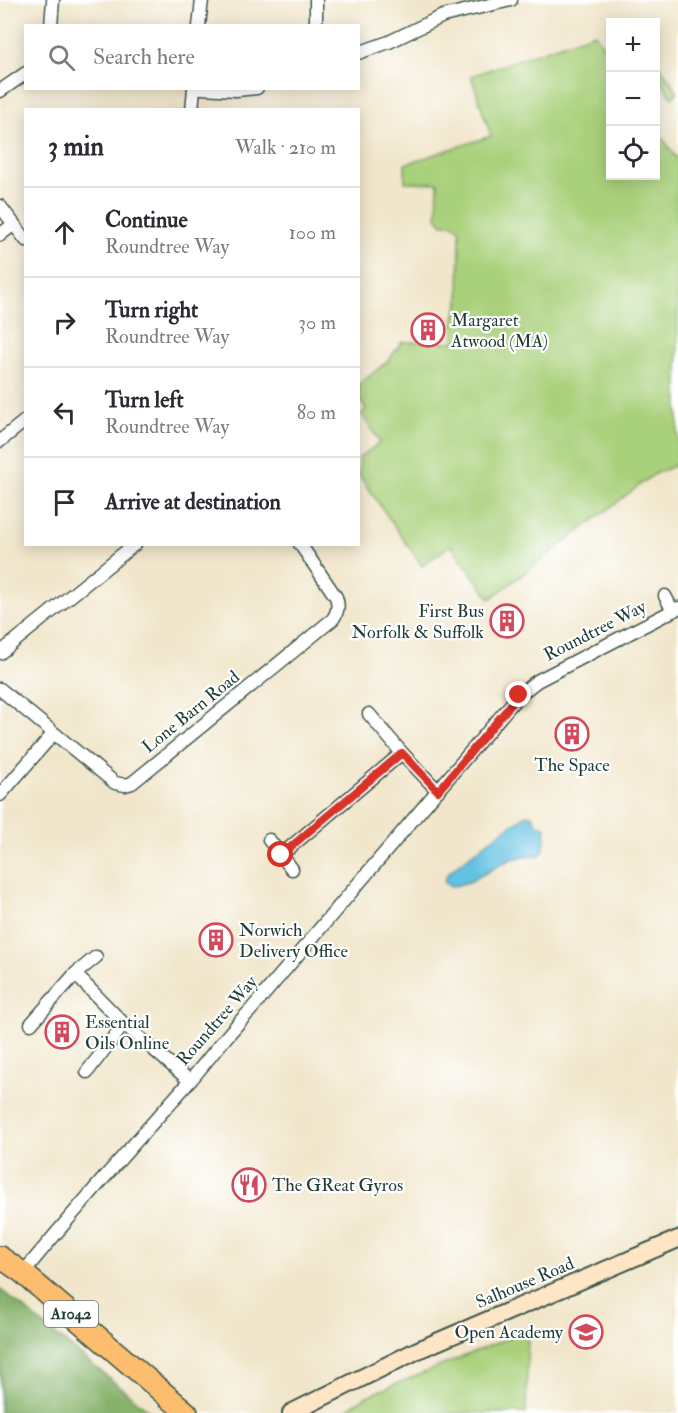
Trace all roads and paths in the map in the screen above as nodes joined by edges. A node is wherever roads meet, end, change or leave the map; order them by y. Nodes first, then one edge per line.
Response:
1 (53, 0) edge
2 (202, 0) edge
3 (316, 0) edge
4 (511, 0) edge
5 (51, 24) edge
6 (199, 24) edge
7 (316, 24) edge
8 (360, 52) edge
9 (24, 74) edge
10 (194, 90) edge
11 (0, 91) edge
12 (192, 108) edge
13 (0, 206) edge
14 (14, 224) junction
15 (0, 236) edge
16 (24, 237) edge
17 (24, 422) edge
18 (0, 441) edge
19 (133, 546) edge
20 (301, 546) edge
21 (665, 596) dead end
22 (676, 610) edge
23 (0, 653) edge
24 (0, 689) edge
25 (369, 714) dead end
26 (54, 733) junction
27 (402, 753) junction
28 (438, 791) junction
29 (0, 795) edge
30 (269, 840) dead end
31 (281, 855) junction
32 (292, 869) dead end
33 (96, 957) dead end
34 (75, 974) junction
35 (31, 1024) dead end
36 (124, 1024) junction
37 (87, 1072) dead end
38 (190, 1081) junction
39 (678, 1239) edge
40 (0, 1257) edge
41 (23, 1273) junction
42 (187, 1413) edge
43 (291, 1413) edge

1 - 5 street
2 - 6 street
3 - 7 street
4 - 8 street
9 - 11 street
10 - 12 street
13 - 14 street
14 - 15 street
14 - 16 street
17 - 18 street
19 - 23 street
20 - 26 street, Lone Barn Road
21 - 22 street, Roundtree Way
22 - 28 street, Roundtree Way
24 - 26 street, Lone Barn Road
25 - 27 street
26 - 29 street
27 - 28 street
27 - 31 street
28 - 38 street, Roundtree Way
30 - 31 street
31 - 32 street
33 - 34 street
34 - 35 street
34 - 36 street
36 - 37 street
36 - 38 street
38 - 41 street, Roundtree Way
39 - 43 street, Salhouse Road
40 - 41 highway, A1042
41 - 42 highway, A1042

